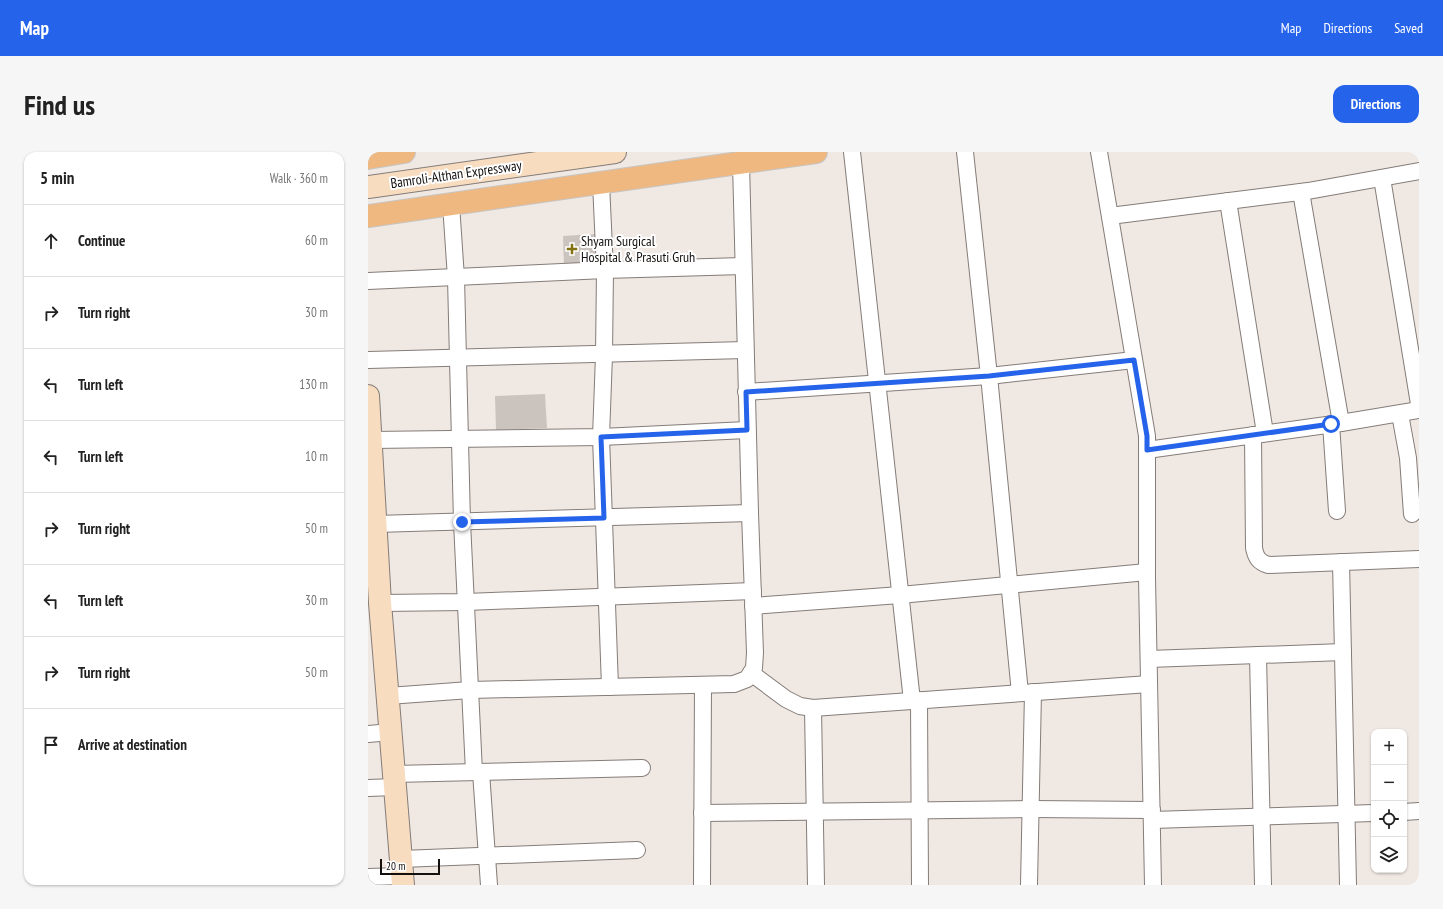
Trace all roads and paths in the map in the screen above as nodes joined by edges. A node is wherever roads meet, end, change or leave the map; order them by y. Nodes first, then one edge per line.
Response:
1 (404, 152) edge
2 (615, 152) edge
3 (816, 152) edge
4 (852, 152) edge
5 (965, 152) edge
6 (1099, 152) edge
7 (368, 158) edge
8 (741, 163) junction
9 (1419, 171) edge
10 (1382, 178) junction
11 (601, 182) junction
12 (368, 187) edge
13 (1301, 192) junction
14 (1228, 201) junction
15 (451, 204) junction
16 (368, 216) edge
17 (1110, 216) junction
18 (743, 266) junction
19 (605, 270) junction
20 (456, 278) junction
21 (368, 281) edge
22 (746, 350) junction
23 (604, 355) junction
24 (458, 358) junction
25 (368, 360) edge
26 (1134, 360) junction
27 (989, 376) junction
28 (877, 383) junction
29 (746, 392) junction
30 (368, 396) edge
31 (1419, 404) edge
32 (1419, 410) edge
33 (1400, 414) junction
34 (1336, 424) junction
35 (369, 428) edge
36 (747, 430) junction
37 (1259, 434) junction
38 (601, 437) junction
39 (460, 439) junction
40 (1147, 450) junction
41 (371, 493) edge
42 (1337, 511) dead end
43 (750, 513) junction
44 (1412, 514) dead end
45 (604, 518) junction
46 (462, 522) junction
47 (376, 524) junction
48 (1419, 559) edge
49 (1341, 562) junction
50 (1147, 572) junction
51 (1010, 585) junction
52 (900, 595) junction
53 (608, 596) junction
54 (753, 599) junction
55 (466, 602) junction
56 (377, 613) edge
57 (1344, 652) junction
58 (1258, 655) junction
59 (1149, 659) junction
60 (751, 673) junction
61 (1149, 684) junction
62 (703, 685) junction
63 (610, 687) junction
64 (470, 690) junction
65 (1027, 692) junction
66 (388, 696) junction
67 (916, 700) junction
68 (813, 708) junction
69 (390, 732) junction
70 (368, 734) edge
71 (642, 768) dead end
72 (477, 772) junction
73 (394, 780) junction
74 (368, 788) edge
75 (920, 809) junction
76 (1031, 809) junction
77 (815, 810) junction
78 (1407, 812) edge
79 (1419, 812) edge
80 (702, 813) junction
81 (1371, 813) edge
82 (1347, 814) junction
83 (1152, 815) junction
84 (1262, 817) junction
85 (637, 850) dead end
86 (487, 856) junction
87 (402, 873) edge
88 (368, 877) edge
89 (489, 885) edge
90 (702, 885) edge
91 (816, 885) edge
92 (920, 885) edge
93 (1029, 885) edge
94 (1153, 885) edge
95 (1263, 885) edge
96 (1348, 885) edge

1 - 7 main road
2 - 12 main road, Bamroli-Althan Expressway
3 - 8 main road
4 - 28 street
5 - 27 street
6 - 17 street
8 - 11 main road
8 - 18 street
9 - 10 street
10 - 13 street
10 - 31 street
11 - 15 main road
11 - 19 street
13 - 14 street
13 - 34 street
14 - 17 street
14 - 37 street
15 - 16 main road
15 - 20 street
17 - 26 street
18 - 19 street
18 - 22 street
19 - 20 street
19 - 23 street
20 - 21 street
20 - 24 street
22 - 23 street
22 - 29 street
23 - 24 street
23 - 38 street
24 - 25 street
24 - 39 street
26 - 27 street
26 - 40 street
27 - 28 street
27 - 51 street
28 - 29 street
28 - 52 street
29 - 36 street
30 - 35 main road
32 - 33 street
33 - 34 street
33 - 44 street
34 - 37 street
34 - 42 street
35 - 39 street
35 - 41 main road
36 - 38 street
36 - 43 street
37 - 40 street
37 - 49 street
38 - 39 street
38 - 45 street
39 - 46 street
40 - 50 street
41 - 47 main road
43 - 45 street
43 - 54 street
45 - 46 street
45 - 53 street
46 - 47 street
46 - 55 street
47 - 56 main road
48 - 49 street
49 - 57 street
50 - 51 street
50 - 59 street
51 - 52 street
51 - 65 street
52 - 54 street
52 - 67 street
53 - 54 street
53 - 55 street
53 - 63 street
54 - 60 street
55 - 56 street
55 - 64 street
56 - 66 main road
57 - 58 street
57 - 82 street
58 - 59 street
58 - 84 street
59 - 61 street
60 - 62 street
60 - 68 street
61 - 65 street
61 - 83 street
62 - 63 street
62 - 80 street
63 - 64 street
64 - 66 street
64 - 72 street
65 - 67 street
65 - 76 street
66 - 69 main road
67 - 68 street
67 - 75 street
68 - 77 street
69 - 70 street
69 - 73 main road
71 - 72 street
72 - 73 street
72 - 86 street
73 - 74 street
73 - 87 main road
75 - 76 street
75 - 77 street
75 - 92 street
76 - 83 street
76 - 93 street
77 - 80 street
77 - 91 street
78 - 79 street
80 - 90 street
81 - 82 street
82 - 84 street
82 - 96 street
83 - 84 street
83 - 94 street
84 - 95 street
85 - 86 street
86 - 87 street
86 - 89 street
87 - 88 street

